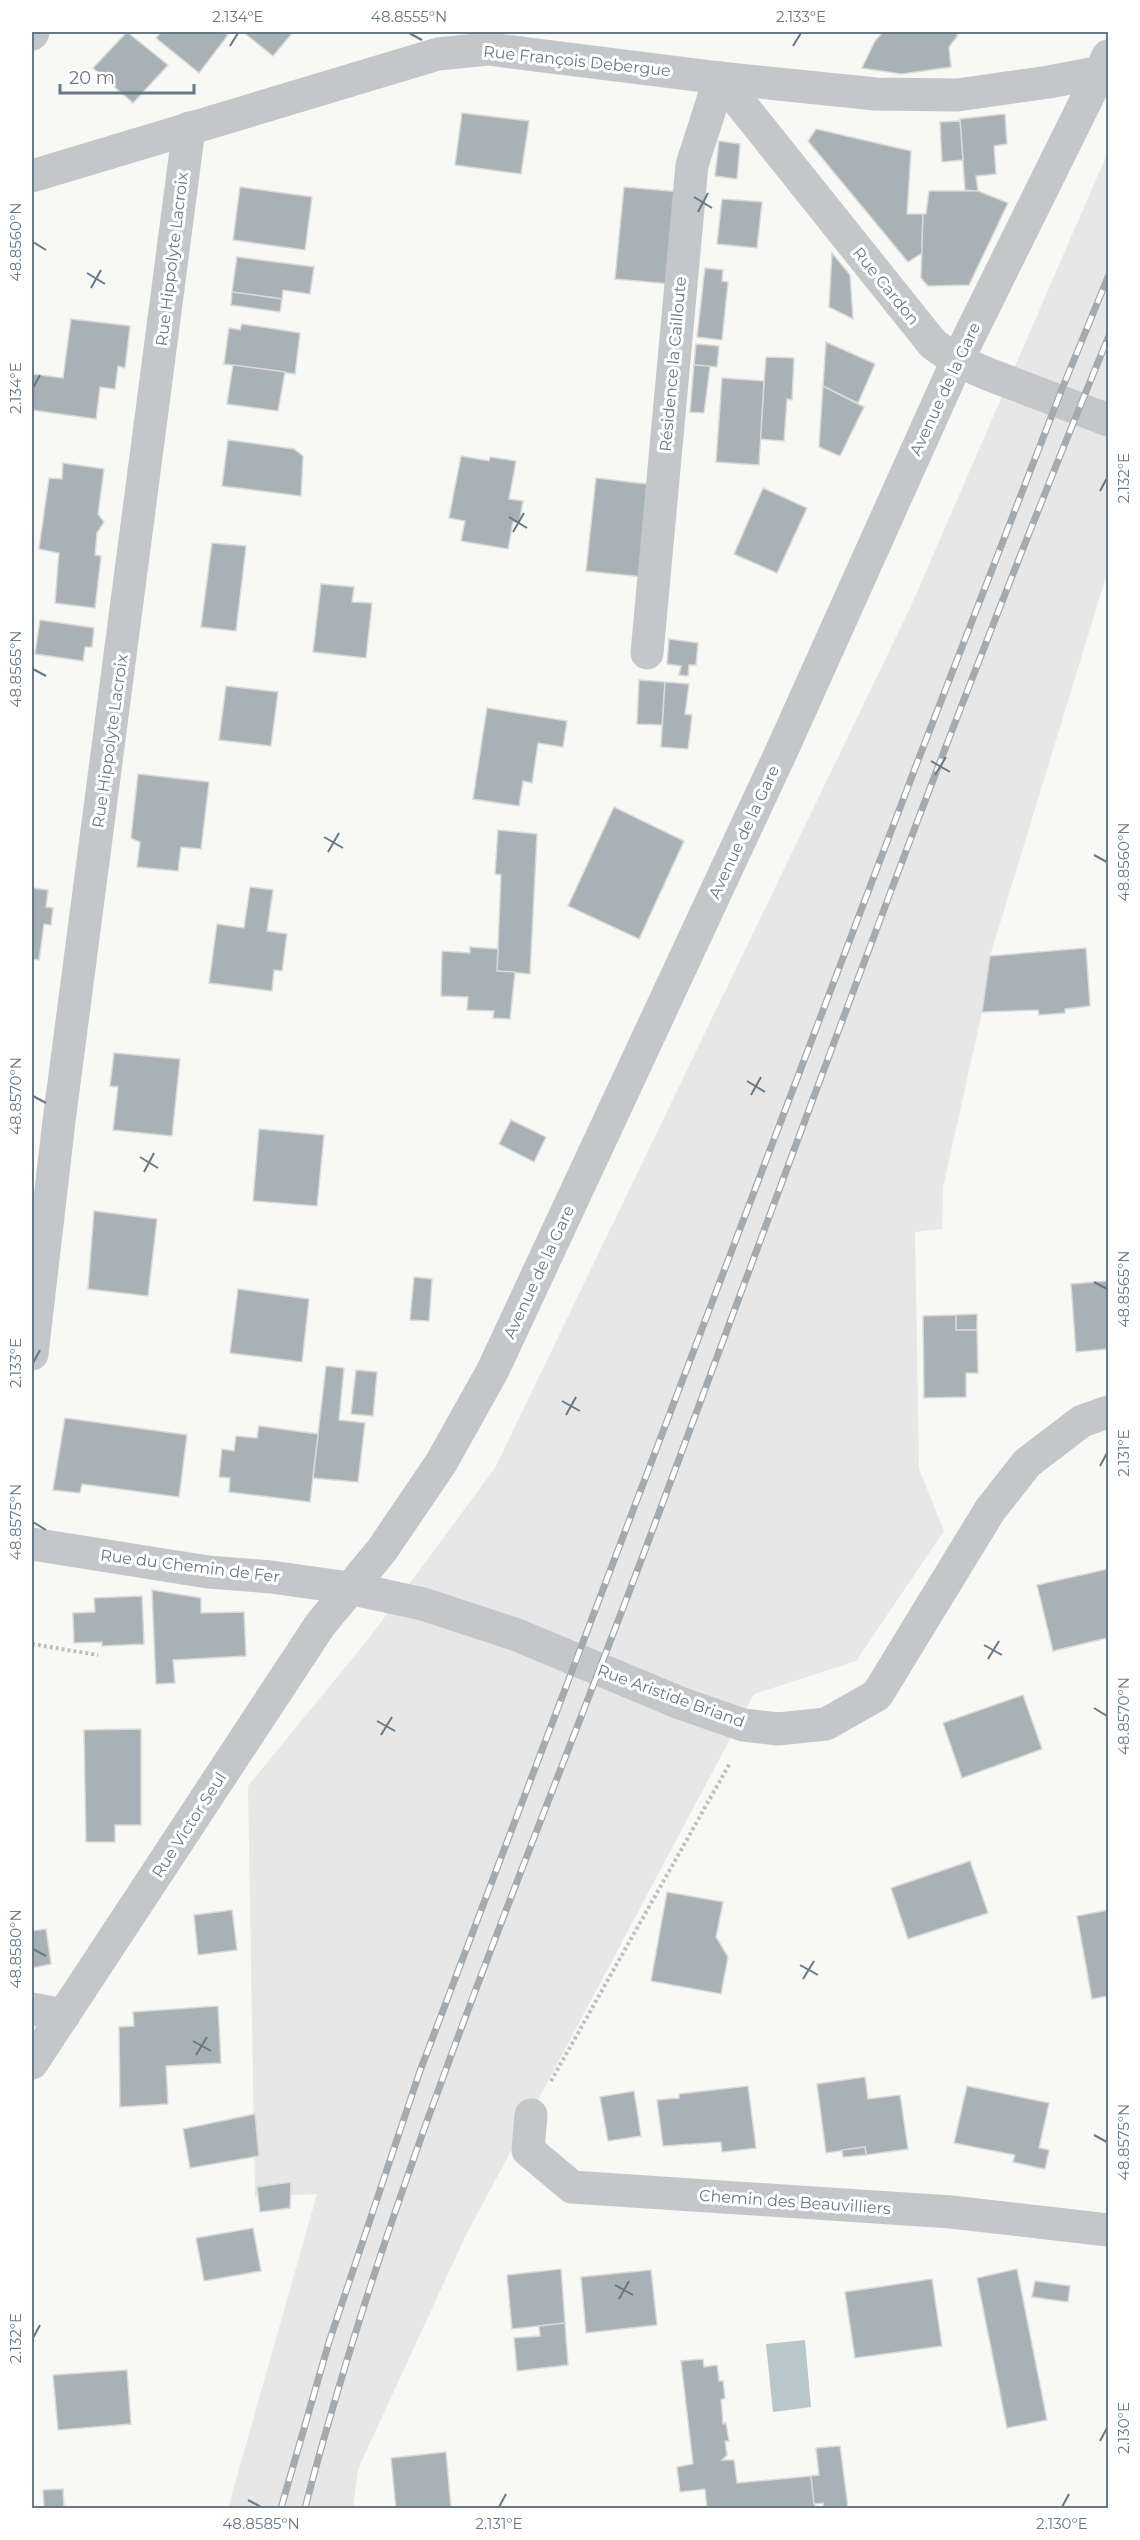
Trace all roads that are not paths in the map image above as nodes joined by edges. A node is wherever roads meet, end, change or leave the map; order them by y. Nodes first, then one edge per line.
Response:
1 (493, 40) edge
2 (1105, 64) edge
3 (720, 78) junction
4 (189, 128) junction
5 (32, 176) edge
6 (957, 361) junction
7 (1108, 420) edge
8 (647, 653) dead end
9 (32, 1354) edge
10 (1108, 1412) edge
11 (32, 1544) edge
12 (349, 1588) junction
13 (32, 2009) edge
14 (64, 2015) junction
15 (32, 2063) edge
16 (531, 2115) road end
17 (1108, 2230) edge

1 - 3 street, Rue François Debergue
1 - 4 street, Rue François Debergue
2 - 3 street, Rue François Debergue
2 - 6 street, Avenue de la Gare
3 - 6 street, Rue Cardon
3 - 8 street, Résidence la Cailloute
4 - 5 street, Rue François Debergue
4 - 9 street, Rue Hippolyte Lacroix
6 - 7 street, Rue Cardon
6 - 12 street, Avenue de la Gare
10 - 12 street, Rue Aristide Briand
11 - 12 street, Rue du Chemin de Fer
12 - 14 street, Rue Victor Seul
13 - 14 street
14 - 15 street, Rue Victor Seul
16 - 17 street, Chemin des Beauvilliers

